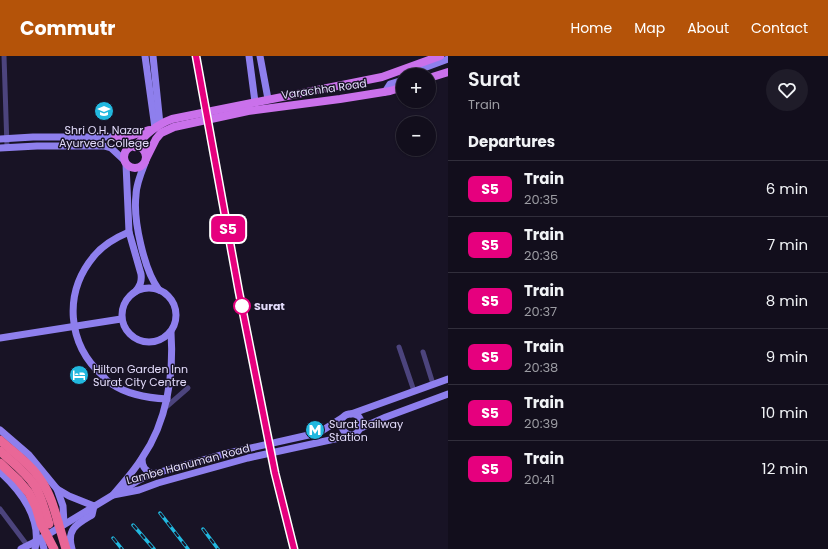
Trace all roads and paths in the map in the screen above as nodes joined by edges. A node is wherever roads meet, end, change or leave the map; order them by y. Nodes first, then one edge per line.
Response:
1 (4, 56) edge
2 (145, 56) edge
3 (153, 56) edge
4 (249, 56) edge
5 (260, 56) edge
6 (440, 56) edge
7 (448, 59) edge
8 (448, 65) edge
9 (423, 68) edge
10 (436, 69) edge
11 (448, 72) edge
12 (436, 76) edge
13 (382, 77) junction
14 (396, 78) edge
15 (396, 82) edge
16 (396, 88) edge
17 (385, 92) junction
18 (268, 99) junction
19 (255, 102) junction
20 (158, 126) junction
21 (115, 137) junction
22 (4, 139) edge
23 (4, 147) edge
24 (135, 147) junction
25 (145, 161) junction
26 (126, 162) junction
27 (129, 232) junction
28 (159, 290) junction
29 (135, 292) junction
30 (121, 319) junction
31 (74, 326) junction
32 (171, 332) junction
33 (0, 338) edge
34 (399, 347) dead end
35 (423, 352) dead end
36 (448, 379) edge
37 (433, 384) junction
38 (188, 388) dead end
39 (414, 391) junction
40 (448, 394) edge
41 (167, 399) junction
42 (165, 408) junction
43 (351, 414) junction
44 (342, 418) junction
45 (361, 428) junction
46 (0, 430) edge
47 (350, 435) junction
48 (0, 440) edge
49 (0, 451) edge
50 (142, 459) junction
51 (0, 463) edge
52 (0, 472) edge
53 (153, 474) junction
54 (57, 488) junction
55 (121, 493) junction
56 (113, 494) junction
57 (94, 506) junction
58 (0, 509) edge
59 (64, 524) junction
60 (39, 540) junction
61 (24, 547) edge
62 (35, 549) edge
63 (44, 549) edge
64 (54, 549) edge
65 (66, 549) edge
66 (72, 549) edge

1 - 22 street
2 - 20 street
3 - 20 street
4 - 19 street
5 - 18 street
6 - 13 main road
7 - 9 street
8 - 10 street
11 - 12 main road
13 - 14 street
13 - 18 main road
15 - 17 street
16 - 17 main road, Varachha Road
17 - 25 main road, Varachha Road
18 - 19 main road
19 - 20 main road
20 - 21 main road
20 - 24 main road
21 - 22 street
21 - 24 street
22 - 23 street
23 - 26 street
24 - 25 main road
24 - 26 main road
25 - 26 main road
25 - 28 street
26 - 27 street
27 - 29 street
27 - 31 street
28 - 29 street
28 - 32 street
29 - 30 street
30 - 31 street
30 - 32 street
31 - 33 street
31 - 41 street
32 - 41 street
34 - 39 street
35 - 37 street
36 - 37 street
37 - 39 street
38 - 42 street
39 - 43 street
40 - 45 street
41 - 42 street
42 - 50 street
43 - 44 street
43 - 45 street
44 - 47 street
44 - 53 street, Lambe Hanuman Road
45 - 47 street
46 - 54 street
47 - 55 street, Lambe Hanuman Road
48 - 65 highway, bridge
49 - 64 highway
50 - 53 street
50 - 56 street
51 - 64 highway, bridge
52 - 60 street
53 - 55 street, Lambe Hanuman Road
54 - 57 street
54 - 59 street
55 - 56 street
56 - 57 street
57 - 59 street
57 - 66 street
58 - 61 street
59 - 60 street
60 - 61 street
60 - 62 street
60 - 63 street

